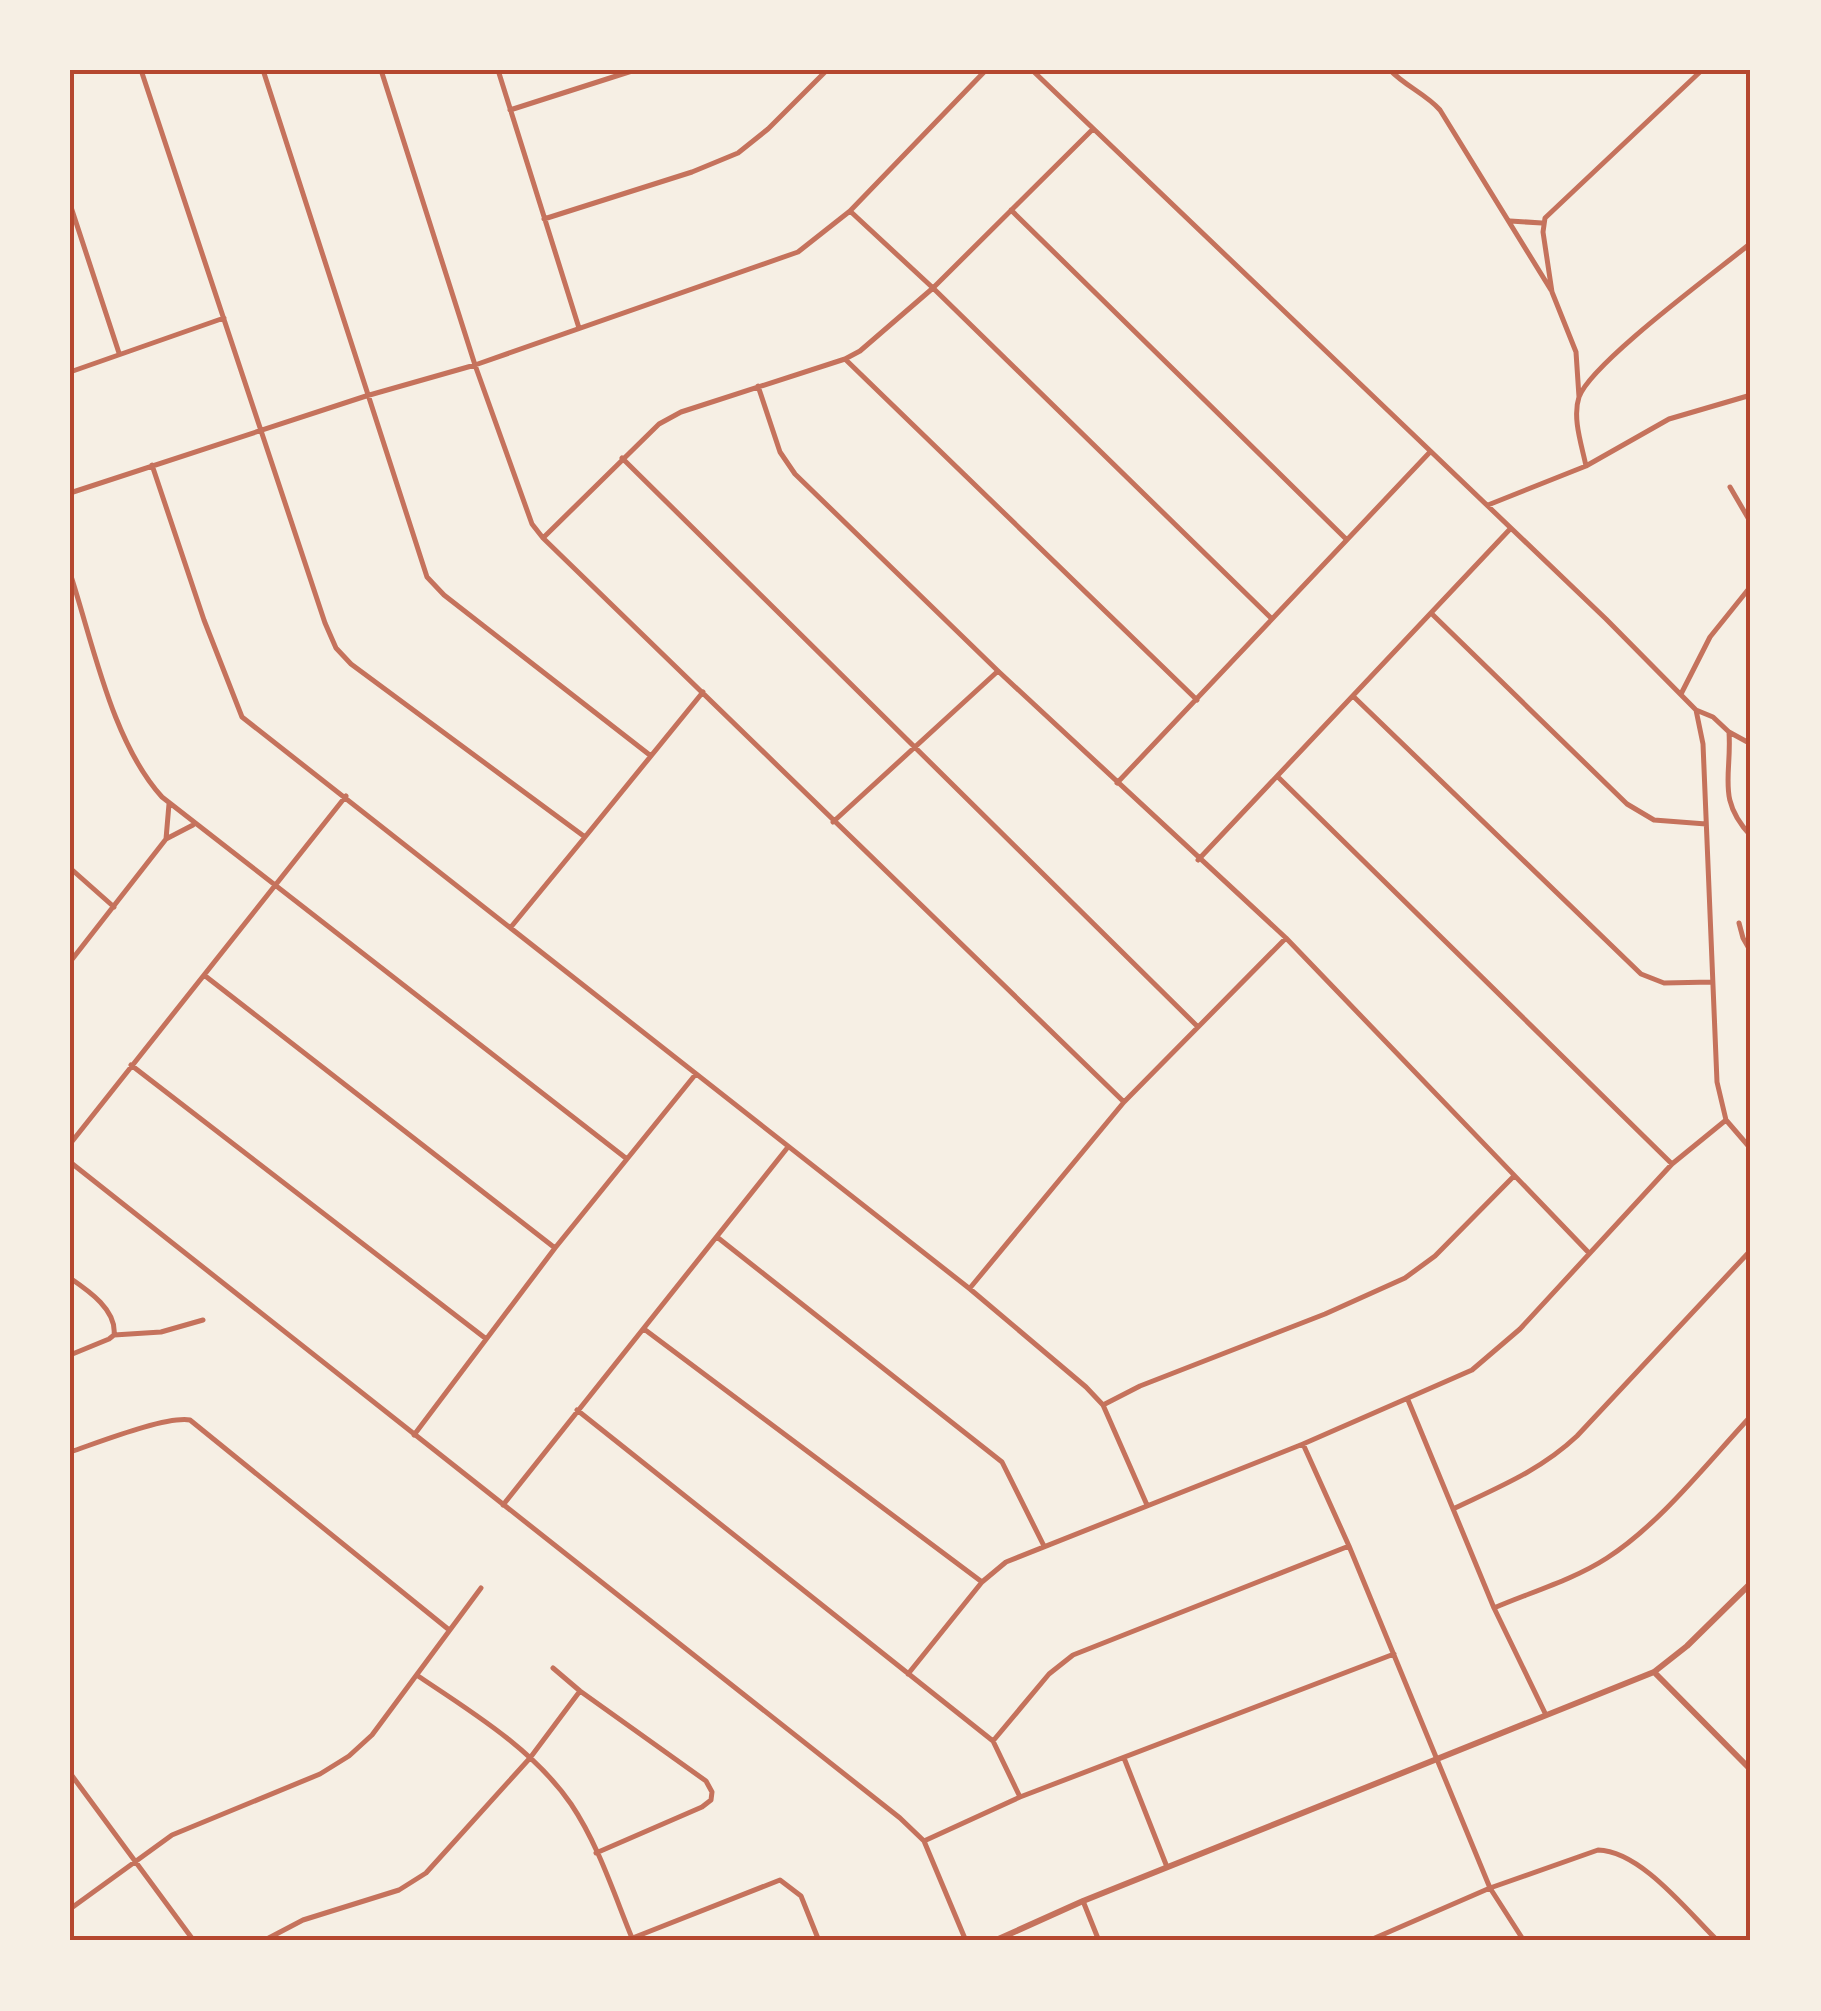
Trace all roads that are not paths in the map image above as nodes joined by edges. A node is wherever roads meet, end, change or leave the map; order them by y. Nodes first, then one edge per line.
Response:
1 (141, 70) edge
2 (263, 70) edge
3 (381, 70) edge
4 (498, 70) edge
5 (635, 70) edge
6 (826, 70) edge
7 (986, 70) edge
8 (1032, 70) edge
9 (1390, 70) edge
10 (1702, 70) edge
11 (510, 110) junction
12 (1092, 130) junction
13 (70, 204) edge
14 (1011, 210) junction
15 (850, 211) junction
16 (544, 219) junction
17 (1510, 221) junction
18 (1544, 223) junction
19 (1751, 243) edge
20 (934, 288) junction
21 (1552, 292) junction
22 (224, 318) junction
23 (579, 328) junction
24 (120, 352) junction
25 (845, 358) junction
26 (474, 365) junction
27 (70, 372) edge
28 (758, 386) junction
29 (1751, 395) edge
30 (366, 396) junction
31 (1579, 397) junction
32 (262, 430) junction
33 (1430, 452) junction
34 (622, 458) junction
35 (152, 465) junction
36 (1586, 466) junction
37 (1730, 487) dead end
38 (70, 493) edge
39 (1488, 505) junction
40 (1751, 524) edge
41 (1511, 528) junction
42 (543, 538) junction
43 (1346, 540) junction
44 (70, 572) edge
45 (1751, 586) edge
46 (1432, 614) junction
47 (1270, 618) junction
48 (998, 670) junction
49 (704, 692) junction
50 (1681, 694) junction
51 (1354, 697) junction
52 (1197, 700) junction
53 (1696, 710) junction
54 (1730, 732) junction
55 (1751, 744) edge
56 (913, 746) junction
57 (651, 756) junction
58 (1278, 777) junction
59 (1117, 783) junction
60 (346, 796) junction
61 (169, 804) junction
62 (833, 822) junction
63 (193, 824) junction
64 (1706, 824) junction
65 (1751, 836) edge
66 (585, 837) junction
67 (166, 839) junction
68 (1198, 860) junction
69 (70, 868) edge
70 (274, 886) junction
71 (114, 907) junction
72 (1739, 922) dead end
73 (510, 928) junction
74 (1286, 938) junction
75 (1751, 952) edge
76 (70, 962) edge
77 (204, 975) junction
78 (1712, 982) junction
79 (1196, 1025) junction
80 (131, 1065) junction
81 (696, 1075) junction
82 (1124, 1102) junction
83 (1726, 1120) junction
84 (70, 1144) edge
85 (788, 1147) junction
86 (1751, 1149) edge
87 (627, 1159) junction
88 (70, 1162) edge
89 (1672, 1164) junction
90 (1514, 1176) junction
91 (716, 1237) junction
92 (555, 1248) junction
93 (1751, 1250) edge
94 (1589, 1253) junction
95 (70, 1278) edge
96 (970, 1289) junction
97 (203, 1320) dead end
98 (644, 1328) junction
99 (114, 1335) junction
100 (486, 1339) junction
101 (70, 1355) edge
102 (1408, 1400) junction
103 (1102, 1405) junction
104 (578, 1410) junction
105 (1751, 1416) edge
106 (414, 1435) junction
107 (1304, 1444) junction
108 (70, 1452) edge
109 (503, 1505) junction
110 (1147, 1505) junction
111 (1455, 1508) junction
112 (1044, 1546) junction
113 (1350, 1546) junction
114 (982, 1582) junction
115 (1751, 1583) edge
116 (481, 1588) dead end
117 (1494, 1608) junction
118 (448, 1630) junction
119 (1394, 1654) junction
120 (553, 1668) dead end
121 (1654, 1672) junction
122 (908, 1674) junction
123 (418, 1676) junction
124 (580, 1691) junction
125 (1546, 1713) junction
126 (993, 1741) junction
127 (1437, 1757) junction
128 (530, 1758) junction
129 (1124, 1758) junction
130 (1751, 1770) edge
131 (70, 1773) edge
132 (1020, 1798) junction
133 (924, 1841) junction
134 (596, 1853) junction
135 (135, 1863) junction
136 (1167, 1867) junction
137 (1490, 1888) junction
138 (1082, 1901) junction
139 (70, 1909) edge
140 (628, 1939) edge
141 (194, 1941) edge
142 (263, 1941) edge
143 (819, 1941) edge
144 (966, 1941) edge
145 (994, 1941) edge
146 (1098, 1941) edge
147 (1368, 1941) edge
148 (1524, 1941) edge
149 (1718, 1941) edge

1 - 22 street
2 - 30 street
3 - 26 street
4 - 11 street
5 - 11 street
6 - 16 street
7 - 15 street
8 - 12 street
9 - 17 street
10 - 18 street
11 - 16 street
12 - 14 street
12 - 33 street
13 - 24 street
14 - 20 street
14 - 43 street
15 - 20 street
15 - 23 street
16 - 23 street
17 - 18 street
17 - 21 street
18 - 21 street
19 - 31 street
20 - 25 street
20 - 47 street
21 - 31 street
22 - 24 street
22 - 32 street
23 - 26 street
24 - 27 street
25 - 28 street
25 - 52 street
26 - 30 street
26 - 42 street
28 - 34 street
28 - 48 street
29 - 36 street
30 - 32 street
30 - 57 street
31 - 36 street
32 - 35 street
32 - 66 street
33 - 39 street
33 - 43 street
34 - 42 street
34 - 56 street
35 - 38 street
35 - 60 street
36 - 39 street
37 - 40 street
39 - 41 street
41 - 46 street
41 - 50 street
42 - 49 street
43 - 47 street
44 - 61 street
45 - 50 street
46 - 51 street
46 - 64 street
47 - 52 street
48 - 56 street
48 - 59 street
49 - 57 street
49 - 62 street
50 - 53 street
51 - 58 street
51 - 78 street
52 - 59 street
53 - 54 street
53 - 64 street
54 - 55 street
54 - 65 street
56 - 62 street
56 - 79 street
57 - 66 street
58 - 68 street
58 - 89 street
59 - 68 street
60 - 70 street
60 - 73 street
61 - 63 street
61 - 67 street
62 - 82 street
63 - 67 street
63 - 70 street
64 - 78 street
66 - 73 street
67 - 71 street
68 - 74 street
69 - 71 street
70 - 77 street
70 - 87 street
71 - 76 street
72 - 75 street
73 - 81 street
74 - 79 street
74 - 90 street
77 - 80 street
77 - 92 street
78 - 83 street
79 - 82 street
80 - 84 street
80 - 100 street
81 - 85 street
81 - 87 street
82 - 96 street
83 - 86 street
83 - 89 street
85 - 91 street
85 - 96 street
87 - 92 street
88 - 106 street
89 - 94 street
90 - 94 street
90 - 103 street
91 - 98 street
91 - 112 street
92 - 100 street
93 - 111 street
94 - 102 street
95 - 99 street
96 - 103 street
97 - 99 street
98 - 104 street
98 - 114 street
99 - 101 street
100 - 106 street
102 - 107 street
102 - 111 street
103 - 110 street
104 - 109 street
104 - 122 street
105 - 117 street
106 - 109 street
107 - 110 street
107 - 113 street
108 - 118 street
109 - 133 street
110 - 112 street
111 - 117 street
112 - 114 street
113 - 119 street
113 - 126 street
114 - 122 street
115 - 121 street
116 - 118 street
117 - 125 street
118 - 123 street
119 - 127 street
119 - 129 street
120 - 124 street
121 - 125 street
121 - 130 street
122 - 126 street
123 - 128 street
123 - 135 street
124 - 128 street
124 - 134 street
125 - 127 street
126 - 132 street
127 - 136 street
127 - 137 street
128 - 134 street
128 - 142 street
129 - 132 street
129 - 136 street
131 - 135 street
132 - 133 street
133 - 144 street
134 - 140 street
135 - 139 street
135 - 141 street
136 - 138 street
137 - 147 street
137 - 148 street
137 - 149 street
138 - 145 street
138 - 146 street
140 - 143 street

